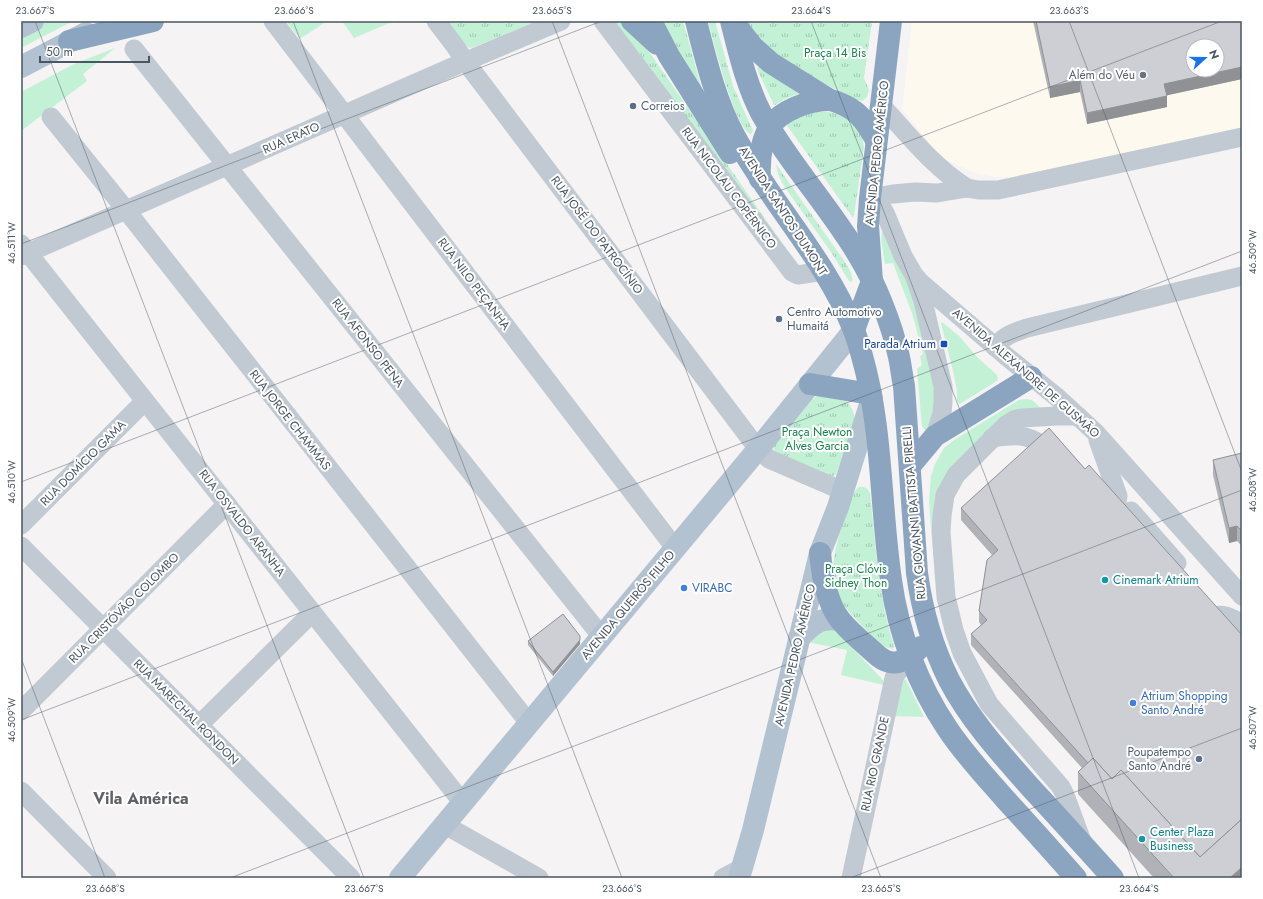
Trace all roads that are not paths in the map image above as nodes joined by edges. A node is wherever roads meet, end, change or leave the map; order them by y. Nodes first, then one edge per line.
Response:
1 (33, 21) edge
2 (108, 21) edge
3 (153, 21) edge
4 (273, 21) edge
5 (436, 21) edge
6 (562, 21) edge
7 (602, 21) edge
8 (632, 21) edge
9 (651, 21) edge
10 (696, 21) edge
11 (732, 21) edge
12 (891, 21) edge
13 (21, 27) edge
14 (69, 41) junction
15 (134, 49) dead end
16 (670, 56) junction
17 (465, 62) junction
18 (21, 67) edge
19 (830, 100) junction
20 (881, 105) junction
21 (344, 114) junction
22 (51, 118) dead end
23 (770, 127) junction
24 (1242, 137) edge
25 (876, 140) junction
26 (227, 165) junction
27 (760, 179) junction
28 (966, 188) junction
29 (870, 198) junction
30 (126, 210) junction
31 (23, 250) edge
32 (824, 271) junction
33 (914, 275) junction
34 (1242, 276) edge
35 (872, 281) junction
36 (854, 330) junction
37 (995, 347) junction
38 (1032, 377) junction
39 (810, 384) junction
40 (871, 396) junction
41 (146, 401) junction
42 (1078, 416) junction
43 (1096, 433) junction
44 (934, 436) junction
45 (992, 438) junction
46 (1042, 445) edge
47 (758, 449) junction
48 (910, 466) junction
49 (843, 491) junction
50 (227, 504) junction
51 (21, 525) edge
52 (1191, 540) junction
53 (1160, 544) junction
54 (21, 546) edge
55 (675, 548) junction
56 (820, 553) junction
57 (1186, 573) edge
58 (1242, 596) edge
59 (312, 612) junction
60 (1215, 616) edge
61 (841, 621) junction
62 (1242, 623) edge
63 (103, 629) junction
64 (602, 636) junction
65 (799, 638) junction
66 (932, 638) junction
67 (910, 655) junction
68 (21, 711) edge
69 (529, 723) junction
70 (199, 725) junction
71 (21, 791) edge
72 (463, 803) junction
73 (445, 825) junction
74 (1085, 847) junction
75 (740, 873) edge
76 (107, 878) edge
77 (351, 878) edge
78 (400, 878) edge
79 (539, 878) edge
80 (723, 878) edge
81 (851, 878) edge
82 (1076, 878) edge
83 (1113, 878) edge

1 - 13 main road
2 - 14 main road
3 - 14 highway
4 - 21 street, RUA NILO PEÇANHA
5 - 17 street, RUA JOSÉ DO PATROCÍNIO
6 - 17 street, RUA ERATO
7 - 32 street, RUA NICOLAU COPÉRNICO
8 - 16 highway
9 - 16 highway
10 - 27 highway, AVENIDA SANTOS DUMONT
11 - 19 highway
11 - 23 highway
12 - 20 highway, AVENIDA PEDRO AMÉRICO
14 - 18 main road
15 - 26 street, RUA AFONSO PENA
16 - 27 highway
17 - 21 street, RUA ERATO
17 - 47 street, RUA JOSÉ DO PATROCÍNIO
19 - 23 highway
19 - 25 highway
20 - 25 highway, AVENIDA PEDRO AMÉRICO
20 - 28 street
21 - 26 street, RUA ERATO
21 - 55 street, RUA NILO PEÇANHA
22 - 30 street, RUA JORGE CHAMMAS
23 - 27 highway
23 - 35 highway
24 - 28 street
25 - 29 highway, AVENIDA PEDRO AMÉRICO
26 - 30 street, RUA ERATO
26 - 64 street, RUA AFONSO PENA
27 - 32 highway, AVENIDA SANTOS DUMONT
28 - 29 street
29 - 33 street, AVENIDA ALEXANDRE DE GUSMÃO
29 - 35 highway, AVENIDA PEDRO AMÉRICO
30 - 31 street, RUA ERATO
30 - 69 street, RUA JORGE CHAMMAS
31 - 41 street, RUA OSVALDO ARANHA
32 - 36 highway, AVENIDA SANTOS DUMONT
33 - 37 street, AVENIDA ALEXANDRE DE GUSMÃO
33 - 44 street
34 - 37 street
35 - 36 highway, AVENIDA PEDRO AMÉRICO
35 - 48 highway, RUA GIOVANNI BATTISTA PIRELLI
36 - 39 main road, AVENIDA QUEIRÓS FILHO
36 - 40 highway
37 - 38 street, AVENIDA ALEXANDRE DE GUSMÃO
38 - 42 street, AVENIDA ALEXANDRE DE GUSMÃO
38 - 44 highway
39 - 40 highway
39 - 47 main road, AVENIDA QUEIRÓS FILHO
40 - 49 main road, AVENIDA PEDRO AMÉRICO
40 - 67 highway
41 - 50 street, RUA OSVALDO ARANHA
41 - 51 street, RUA DOMÍCIO GAMA
42 - 43 street, AVENIDA ALEXANDRE DE GUSMÃO
42 - 45 street
43 - 52 street, AVENIDA ALEXANDRE DE GUSMÃO
43 - 53 street
44 - 48 highway
45 - 46 street
45 - 74 street
47 - 49 street
47 - 55 main road, AVENIDA QUEIRÓS FILHO
48 - 66 highway, RUA GIOVANNI BATTISTA PIRELLI
49 - 56 main road, AVENIDA PEDRO AMÉRICO
50 - 59 street, RUA OSVALDO ARANHA
50 - 63 street, RUA CRISTÓVÃO COLOMBO
52 - 53 street
52 - 58 street, AVENIDA ALEXANDRE DE GUSMÃO
53 - 57 street
54 - 63 street, RUA MARECHAL RONDON
55 - 64 main road, AVENIDA QUEIRÓS FILHO
56 - 61 highway
56 - 65 main road, AVENIDA PEDRO AMÉRICO
59 - 70 street
59 - 72 street, RUA OSVALDO ARANHA
60 - 62 street
61 - 65 main road
61 - 67 highway
63 - 68 street, RUA CRISTÓVÃO COLOMBO
63 - 70 street, RUA MARECHAL RONDON
64 - 69 main road, AVENIDA QUEIRÓS FILHO
65 - 75 main road, AVENIDA PEDRO AMÉRICO
66 - 67 highway
66 - 74 highway, RUA GIOVANNI BATTISTA PIRELLI
67 - 81 street, RUA RIO GRANDE
67 - 82 highway
69 - 72 main road, AVENIDA QUEIRÓS FILHO
70 - 77 street, RUA MARECHAL RONDON
71 - 76 street
72 - 73 main road, AVENIDA QUEIRÓS FILHO
73 - 78 main road, AVENIDA QUEIRÓS FILHO
73 - 79 street
74 - 83 highway, RUA GIOVANNI BATTISTA PIRELLI
75 - 80 street, AVENIDA PEDRO AMÉRICO

